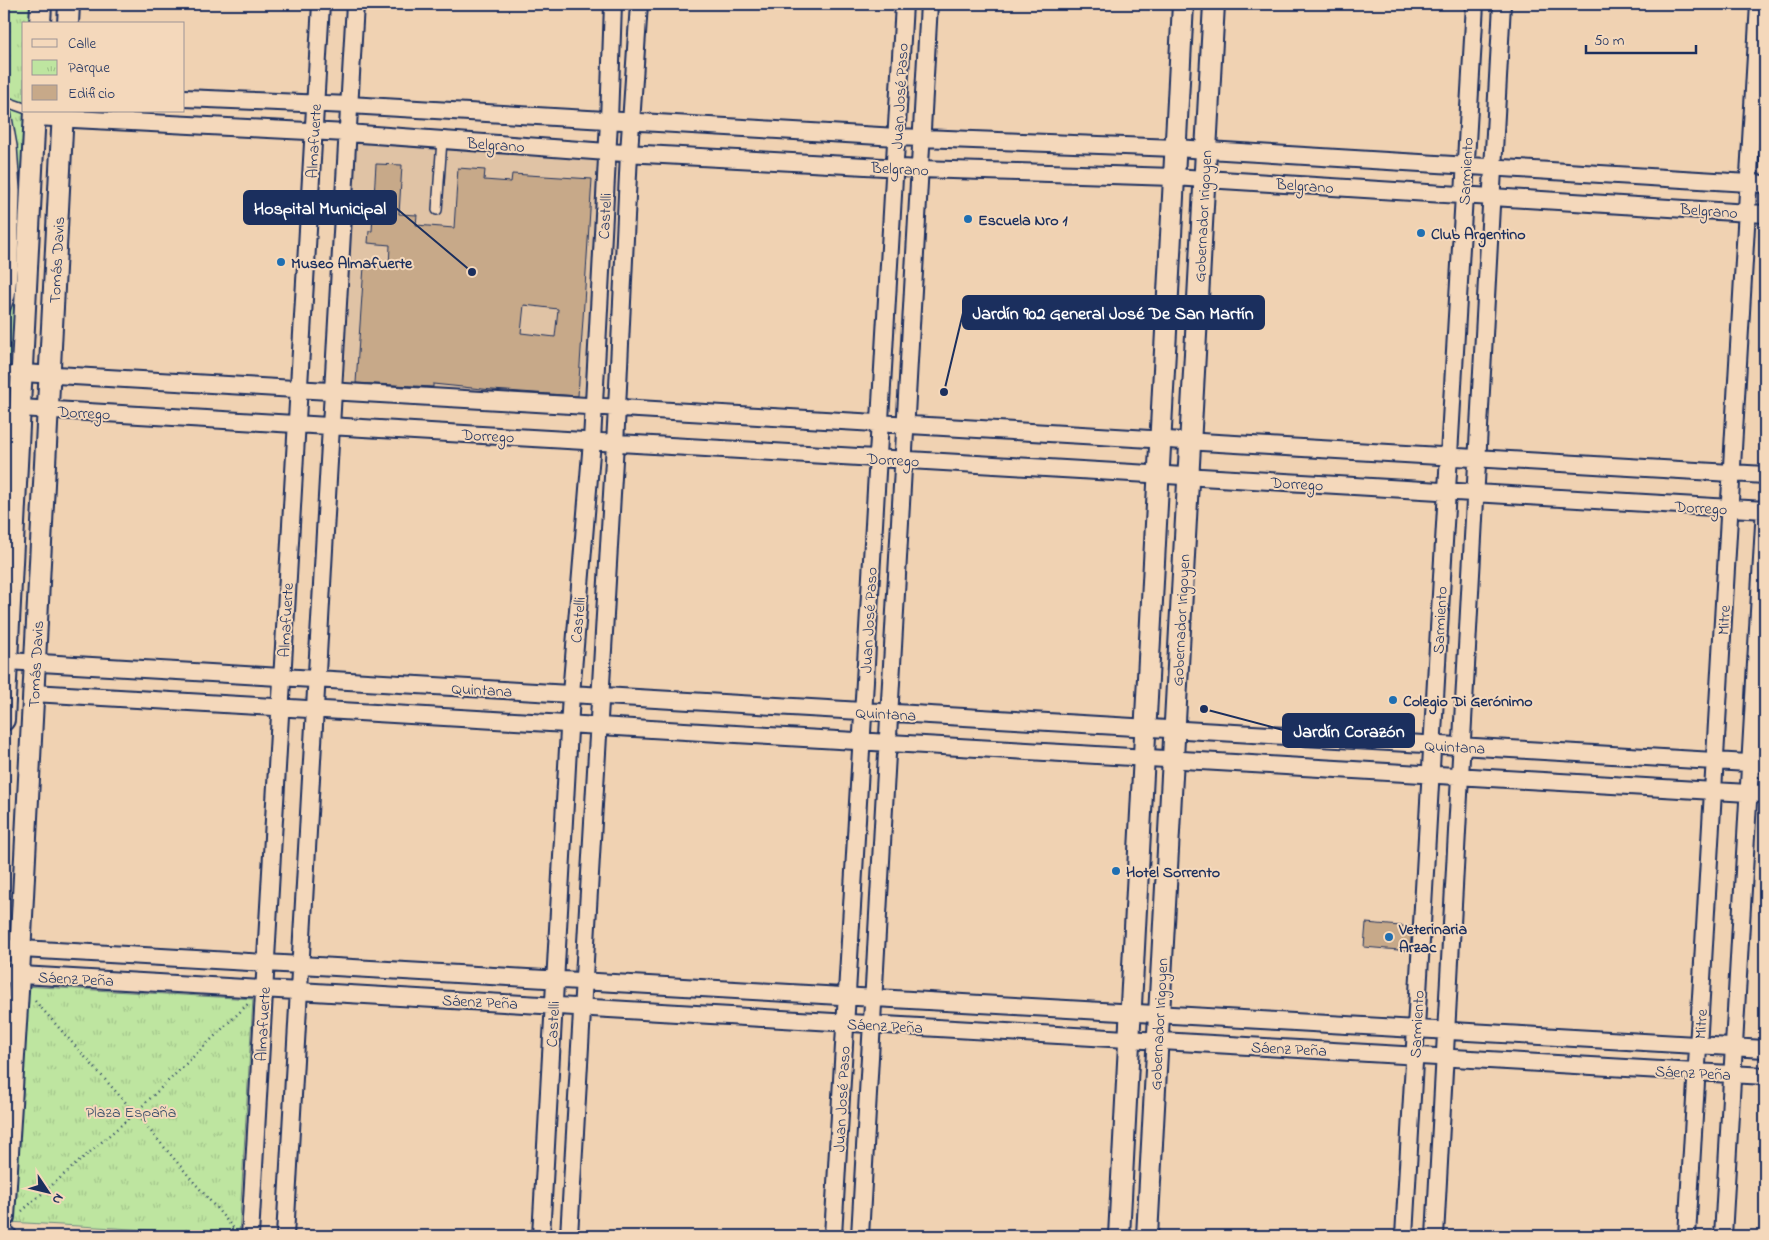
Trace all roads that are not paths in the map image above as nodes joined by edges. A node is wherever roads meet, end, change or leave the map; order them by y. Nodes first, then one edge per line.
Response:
1 (41, 4) edge
2 (69, 4) edge
3 (321, 4) edge
4 (355, 4) edge
5 (613, 4) edge
6 (639, 4) edge
7 (904, 4) edge
8 (929, 4) edge
9 (1183, 4) edge
10 (1214, 4) edge
11 (1475, 4) edge
12 (1502, 4) edge
13 (1759, 4) edge
14 (40, 22) edge
15 (68, 22) edge
16 (4, 98) edge
17 (185, 98) edge
18 (4, 101) edge
19 (315, 104) junction
20 (349, 105) junction
21 (22, 108) edge
22 (32, 112) edge
23 (63, 115) edge
24 (609, 121) junction
25 (632, 121) junction
26 (313, 131) junction
27 (347, 133) junction
28 (897, 137) junction
29 (921, 138) junction
30 (442, 140) junction
31 (1175, 148) junction
32 (1206, 150) junction
33 (607, 152) junction
34 (629, 153) junction
35 (1465, 166) junction
36 (895, 168) junction
37 (1493, 168) junction
38 (920, 169) junction
39 (1173, 177) junction
40 (1204, 179) junction
41 (1749, 183) junction
42 (1765, 184) edge
43 (1464, 195) junction
44 (1492, 197) junction
45 (437, 210) dead end
46 (1747, 212) junction
47 (1765, 214) edge
48 (4, 312) edge
49 (13, 372) edge
50 (50, 375) junction
51 (299, 389) junction
52 (333, 392) junction
53 (594, 407) junction
54 (617, 408) junction
55 (48, 410) junction
56 (12, 412) edge
57 (879, 423) junction
58 (296, 424) junction
59 (906, 425) junction
60 (331, 426) junction
61 (1160, 439) junction
62 (592, 441) junction
63 (1190, 441) junction
64 (615, 443) junction
65 (1449, 456) junction
66 (877, 458) junction
67 (1478, 458) junction
68 (904, 460) junction
69 (1732, 473) junction
70 (1158, 475) junction
71 (1765, 475) edge
72 (1188, 477) junction
73 (1447, 492) junction
74 (1476, 493) junction
75 (1730, 508) junction
76 (1765, 509) edge
77 (5, 662) edge
78 (35, 663) junction
79 (282, 678) junction
80 (316, 680) junction
81 (33, 693) junction
82 (570, 694) junction
83 (600, 696) junction
84 (280, 707) junction
85 (315, 709) junction
86 (862, 712) junction
87 (890, 713) junction
88 (4, 720) edge
89 (569, 724) junction
90 (598, 726) junction
91 (1145, 728) junction
92 (1174, 730) junction
93 (861, 742) junction
94 (888, 743) junction
95 (1432, 745) junction
96 (1462, 747) junction
97 (1144, 758) junction
98 (1173, 760) junction
99 (1715, 762) junction
100 (1758, 764) edge
101 (1431, 775) junction
102 (1460, 776) junction
103 (1713, 792) junction
104 (1748, 793) junction
105 (1765, 794) edge
106 (12, 948) edge
107 (265, 963) junction
108 (300, 965) junction
109 (11, 974) edge
110 (554, 980) junction
111 (584, 981) junction
112 (299, 991) junction
113 (259, 994) junction
114 (846, 996) junction
115 (874, 998) junction
116 (553, 1006) junction
117 (582, 1007) junction
118 (1130, 1013) junction
119 (1159, 1014) junction
120 (845, 1022) junction
121 (872, 1024) junction
122 (1416, 1029) junction
123 (1446, 1031) junction
124 (1129, 1039) junction
125 (1158, 1041) junction
126 (1699, 1045) junction
127 (1734, 1048) junction
128 (1765, 1049) edge
129 (1415, 1056) junction
130 (1444, 1057) junction
131 (1697, 1072) junction
132 (1732, 1074) junction
133 (1765, 1076) edge
134 (10, 1216) edge
135 (245, 1236) edge
136 (285, 1236) edge
137 (541, 1236) edge
138 (570, 1236) edge
139 (833, 1236) edge
140 (860, 1236) edge
141 (1119, 1236) edge
142 (1147, 1236) edge
143 (1404, 1236) edge
144 (1435, 1236) edge
145 (1688, 1236) edge
146 (1722, 1236) edge

1 - 14 street
2 - 15 street
3 - 19 street, Almafuerte
4 - 20 street, Almafuerte
5 - 24 street, Castelli
6 - 25 street, Castelli
7 - 28 street, Juan José Paso
8 - 29 street, Juan José Paso
9 - 31 street, Gobernador Irigoyen
10 - 32 street, Gobernador Irigoyen
11 - 35 street, Sarmiento
12 - 37 street, Sarmiento
13 - 41 street, Mitre
16 - 18 lane
17 - 19 street, Belgrano
18 - 21 lane
18 - 48 lane
19 - 20 street, Belgrano
19 - 26 street, Almafuerte
20 - 24 street, Belgrano
20 - 27 street, Almafuerte
22 - 23 street, Belgrano
22 - 49 street, Tomás Davis
23 - 26 street, Belgrano
23 - 50 street, Tomás Davis
24 - 25 street, Belgrano
24 - 33 street, Castelli
25 - 28 street, Belgrano
25 - 34 street, Castelli
26 - 27 street, Belgrano
26 - 51 street, Almafuerte
27 - 30 street, Belgrano
27 - 52 street, Almafuerte
28 - 29 street, Belgrano
28 - 36 street, Juan José Paso
29 - 31 street, Belgrano
29 - 38 street, Juan José Paso
30 - 33 street, Belgrano
30 - 45 lane
31 - 32 street, Belgrano
31 - 39 street, Gobernador Irigoyen
32 - 35 street, Belgrano
32 - 40 street, Gobernador Irigoyen
33 - 34 street, Belgrano
33 - 53 street, Castelli
34 - 36 street, Belgrano
34 - 54 street, Castelli
35 - 37 street, Belgrano
35 - 43 street, Sarmiento
36 - 38 street, Belgrano
36 - 57 street, Juan José Paso
37 - 41 street, Belgrano
37 - 44 street, Sarmiento
38 - 39 street, Belgrano
38 - 59 street, Juan José Paso
39 - 40 street, Belgrano
39 - 61 street, Gobernador Irigoyen
40 - 43 street, Belgrano
40 - 63 street, Gobernador Irigoyen
41 - 42 street, Belgrano
41 - 46 street, Mitre
43 - 44 street, Belgrano
43 - 65 street, Sarmiento
44 - 46 street, Belgrano
44 - 67 street, Sarmiento
46 - 47 street, Belgrano
46 - 69 street, Mitre
49 - 50 street, Dorrego
49 - 56 street, Tomás Davis
50 - 51 street, Dorrego
50 - 55 street, Tomás Davis
51 - 52 street, Dorrego
51 - 58 street, Almafuerte
52 - 53 street, Dorrego
52 - 60 street, Almafuerte
53 - 54 street, Dorrego
53 - 62 street, Castelli
54 - 57 street, Dorrego
54 - 64 street, Castelli
55 - 56 street, Dorrego
55 - 58 street, Dorrego
55 - 78 street, Tomás Davis
56 - 77 street, Tomás Davis
57 - 59 street, Dorrego
57 - 66 street, Juan José Paso
58 - 60 street, Dorrego
58 - 79 street, Almafuerte
59 - 61 street, Dorrego
59 - 68 street, Juan José Paso
60 - 62 street, Dorrego
60 - 80 street, Almafuerte
61 - 63 street, Dorrego
61 - 70 street, Gobernador Irigoyen
62 - 64 street, Dorrego
62 - 82 street, Castelli
63 - 65 street, Dorrego
63 - 72 street, Gobernador Irigoyen
64 - 66 street, Dorrego
64 - 83 street, Castelli
65 - 67 street, Dorrego
65 - 73 street, Sarmiento
66 - 68 street, Dorrego
66 - 86 street, Juan José Paso
67 - 69 street, Dorrego
67 - 74 street, Sarmiento
68 - 70 street, Dorrego
68 - 87 street, Juan José Paso
69 - 71 street, Dorrego
69 - 75 street, Mitre
70 - 72 street, Dorrego
70 - 91 street, Gobernador Irigoyen
72 - 73 street, Dorrego
72 - 92 street, Gobernador Irigoyen
73 - 74 street, Dorrego
73 - 95 street, Sarmiento
74 - 75 street, Dorrego
74 - 96 street, Sarmiento
75 - 76 street, Dorrego
75 - 99 street, Mitre
76 - 100 street
77 - 78 street, Quintana
77 - 88 street, Tomás Davis
78 - 79 street, Quintana
78 - 81 street, Tomás Davis
79 - 80 street, Quintana
79 - 84 street, Almafuerte
80 - 82 street, Quintana
80 - 85 street, Almafuerte
81 - 84 street, Quintana
81 - 106 street, Tomás Davis
82 - 83 street, Quintana
82 - 89 street, Castelli
83 - 86 street, Quintana
83 - 90 street, Castelli
84 - 85 street, Quintana
84 - 107 street, Almafuerte
85 - 89 street, Quintana
85 - 108 street, Almafuerte
86 - 87 street, Quintana
86 - 93 street, Juan José Paso
87 - 91 street, Quintana
87 - 94 street, Juan José Paso
89 - 90 street, Quintana
89 - 110 street, Castelli
90 - 93 street, Quintana
90 - 111 street, Castelli
91 - 92 street, Quintana
91 - 97 street, Gobernador Irigoyen
92 - 95 street, Quintana
92 - 98 street, Gobernador Irigoyen
93 - 94 street, Quintana
93 - 114 street, Juan José Paso
94 - 97 street, Quintana
94 - 115 street, Juan José Paso
95 - 96 street, Quintana
95 - 101 street, Sarmiento
96 - 99 street, Quintana
96 - 102 street, Sarmiento
97 - 98 street, Quintana
97 - 118 street, Gobernador Irigoyen
98 - 101 street, Quintana
98 - 119 street, Gobernador Irigoyen
99 - 100 street, Quintana
99 - 103 street, Mitre
100 - 104 street
101 - 102 street, Quintana
101 - 122 street, Sarmiento
102 - 103 street, Quintana
102 - 123 street, Sarmiento
103 - 104 street, Quintana
103 - 126 street, Mitre
104 - 105 street, Quintana
104 - 127 street
106 - 107 street, Sáenz Peña
106 - 109 street, Tomás Davis
107 - 108 street, Sáenz Peña
107 - 113 street, Almafuerte
108 - 110 street, Sáenz Peña
108 - 112 street, Almafuerte
109 - 113 street, Sáenz Peña
109 - 134 street, Tomás Davis
110 - 111 street, Sáenz Peña
110 - 116 street, Castelli
111 - 114 street, Sáenz Peña
111 - 117 street, Castelli
112 - 113 street, Sáenz Peña
112 - 116 street, Sáenz Peña
112 - 136 street, Almafuerte
113 - 135 street, Almafuerte
114 - 115 street, Sáenz Peña
114 - 120 street, Juan José Paso
115 - 118 street, Sáenz Peña
115 - 121 street, Juan José Paso
116 - 117 street, Sáenz Peña
116 - 137 street, Castelli
117 - 120 street, Sáenz Peña
117 - 138 street, Castelli
118 - 119 street, Sáenz Peña
118 - 124 street, Gobernador Irigoyen
119 - 122 street, Sáenz Peña
119 - 125 street, Gobernador Irigoyen
120 - 121 street, Sáenz Peña
120 - 139 street, Juan José Paso
121 - 124 street, Sáenz Peña
121 - 140 street, Juan José Paso
122 - 123 street, Sáenz Peña
122 - 129 street, Sarmiento
123 - 126 street, Sáenz Peña
123 - 130 street, Sarmiento
124 - 125 street, Sáenz Peña
124 - 141 street, Gobernador Irigoyen
125 - 129 street, Sáenz Peña
125 - 142 street, Gobernador Irigoyen
126 - 127 street, Sáenz Peña
126 - 131 street, Mitre
127 - 128 street, Sáenz Peña
127 - 132 street
129 - 130 street, Sáenz Peña
129 - 143 street, Sarmiento
130 - 131 street, Sáenz Peña
130 - 144 street, Sarmiento
131 - 132 street, Sáenz Peña
131 - 145 street, Mitre
132 - 133 street, Sáenz Peña
132 - 146 street

